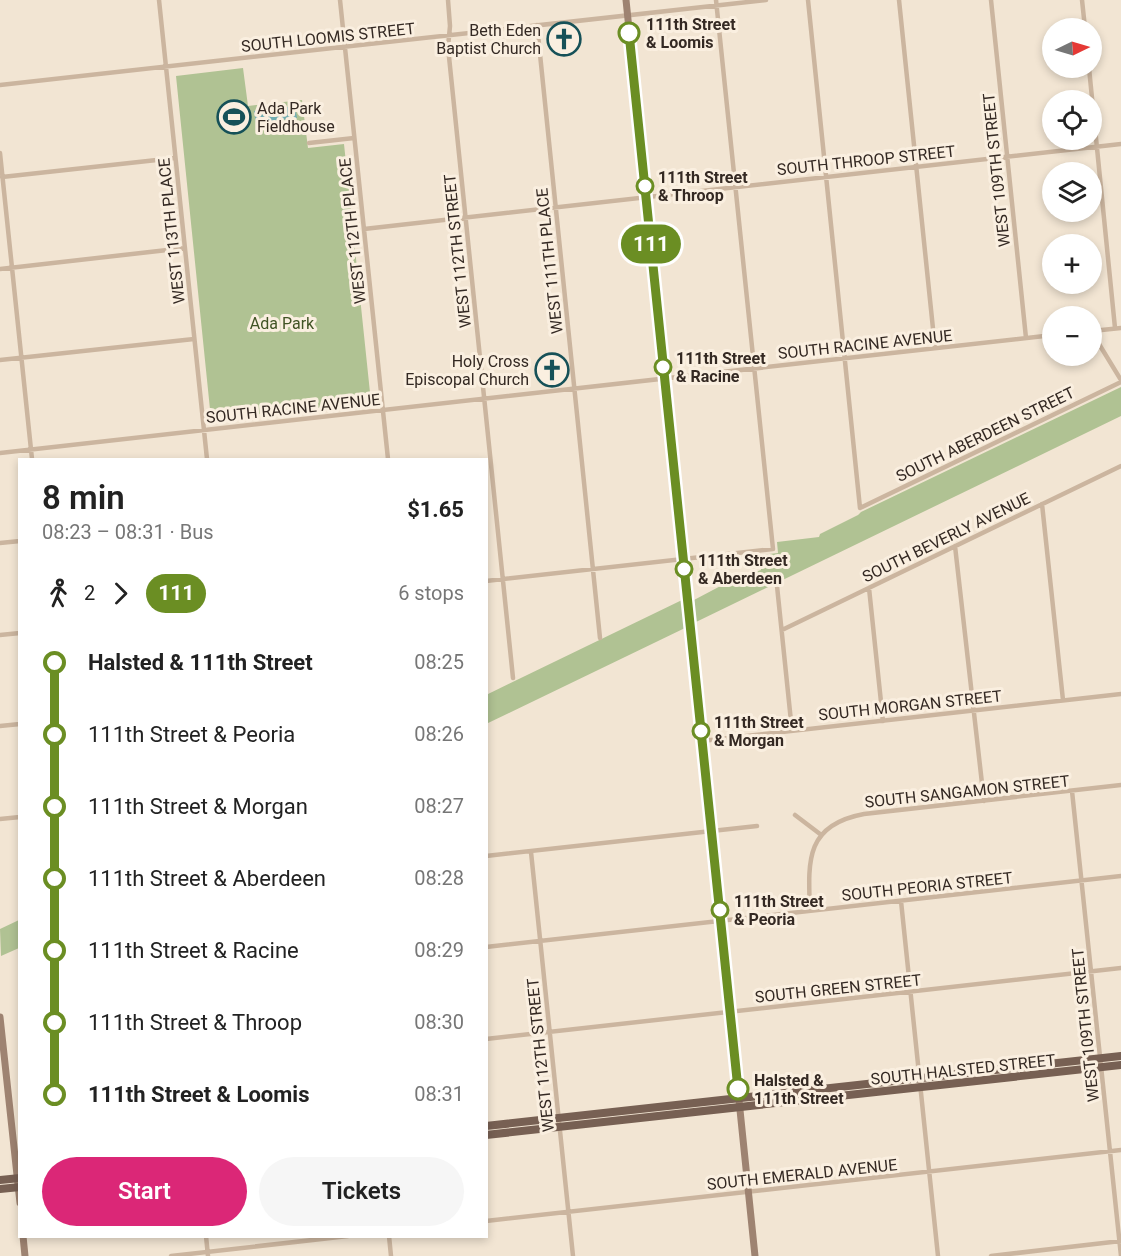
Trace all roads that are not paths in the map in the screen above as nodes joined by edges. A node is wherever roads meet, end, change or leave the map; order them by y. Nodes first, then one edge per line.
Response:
1 (159, 0) edge
2 (340, 0) edge
3 (448, 0) edge
4 (626, 0) edge
5 (766, 0) edge
6 (808, 0) edge
7 (899, 0) edge
8 (991, 0) edge
9 (1082, 0) edge
10 (716, 3) edge
11 (627, 15) junction
12 (1084, 18) edge
13 (537, 26) junction
14 (449, 35) junction
15 (345, 47) junction
16 (166, 67) junction
17 (0, 85) edge
18 (354, 138) junction
19 (309, 143) dead end
20 (1121, 144) edge
21 (1102, 146) edge
22 (1070, 150) edge
23 (1097, 150) edge
24 (0, 153) edge
25 (1007, 157) junction
26 (175, 158) junction
27 (916, 167) junction
28 (1, 177) edge
29 (826, 177) junction
30 (735, 187) junction
31 (646, 197) junction
32 (556, 207) junction
33 (466, 217) junction
34 (364, 229) junction
35 (185, 248) junction
36 (12, 268) junction
37 (0, 269) edge
38 (1118, 328) edge
39 (1102, 330) edge
40 (1042, 336) edge
41 (1026, 338) junction
42 (194, 339) junction
43 (935, 348) junction
44 (1102, 349) edge
45 (22, 358) junction
46 (845, 358) junction
47 (0, 360) edge
48 (754, 369) junction
49 (665, 379) junction
50 (1121, 381) edge
51 (574, 389) junction
52 (484, 399) junction
53 (383, 410) junction
54 (204, 430) junction
55 (31, 449) junction
56 (0, 453) edge
57 (32, 458) edge
58 (207, 458) edge
59 (388, 458) edge
60 (1121, 466) edge
61 (1042, 504) junction
62 (18, 541) edge
63 (0, 543) edge
64 (955, 546) junction
65 (683, 559) junction
66 (593, 569) junction
67 (503, 579) junction
68 (488, 581) edge
69 (777, 585) dead end
70 (869, 588) junction
71 (782, 630) junction
72 (18, 633) edge
73 (0, 635) edge
74 (600, 638) dead end
75 (513, 678) dead end
76 (1121, 694) edge
77 (1063, 700) junction
78 (974, 710) junction
79 (882, 721) junction
80 (18, 724) edge
81 (0, 726) edge
82 (792, 731) junction
83 (702, 741) junction
84 (1121, 785) edge
85 (1072, 791) junction
86 (984, 801) junction
87 (795, 814) dead end
88 (18, 817) edge
89 (0, 819) edge
90 (757, 826) dead end
91 (711, 830) junction
92 (820, 834) junction
93 (531, 852) junction
94 (488, 856) edge
95 (1121, 876) edge
96 (1081, 881) junction
97 (901, 901) junction
98 (810, 911) junction
99 (721, 921) junction
100 (540, 941) junction
101 (488, 947) edge
102 (1121, 968) edge
103 (1091, 971) junction
104 (911, 992) junction
105 (730, 1012) junction
106 (0, 1017) edge
107 (550, 1032) junction
108 (488, 1039) edge
109 (1121, 1056) edge
110 (1100, 1058) junction
111 (1121, 1065) edge
112 (1101, 1067) junction
113 (920, 1078) junction
114 (921, 1087) junction
115 (739, 1097) junction
116 (740, 1107) junction
117 (559, 1118) junction
118 (488, 1126) edge
119 (560, 1127) junction
120 (488, 1135) edge
121 (1121, 1150) edge
122 (1110, 1151) junction
123 (930, 1172) junction
124 (18, 1178) edge
125 (0, 1180) edge
126 (18, 1187) edge
127 (0, 1189) edge
128 (749, 1192) junction
129 (568, 1212) junction
130 (488, 1221) edge
131 (23, 1238) edge
132 (206, 1238) edge
133 (332, 1238) edge
134 (389, 1238) edge
135 (1120, 1242) edge
136 (208, 1254) edge
137 (25, 1256) edge
138 (171, 1256) edge
139 (391, 1256) edge
140 (573, 1256) edge
141 (755, 1256) edge
142 (938, 1256) edge
143 (991, 1256) edge
144 (1121, 1256) edge

1 - 16 street, WEST 113TH PLACE
2 - 15 street, WEST 112TH PLACE
3 - 14 street, WEST 112TH STREET
4 - 11 main road
5 - 10 street, SOUTH LOOMIS STREET
6 - 29 street
7 - 27 street
8 - 25 street, WEST 109TH STREET
9 - 12 street
10 - 11 street, SOUTH LOOMIS STREET
10 - 30 street
11 - 13 street, SOUTH LOOMIS STREET
11 - 31 main road
13 - 14 street, SOUTH LOOMIS STREET
13 - 32 street, WEST 111TH PLACE
14 - 15 street, SOUTH LOOMIS STREET
14 - 33 street, WEST 112TH STREET
15 - 16 street, SOUTH LOOMIS STREET
15 - 18 street, WEST 112TH PLACE
16 - 17 street, SOUTH LOOMIS STREET
16 - 26 street, WEST 113TH PLACE
18 - 19 street
18 - 34 street, WEST 112TH PLACE
20 - 21 street, SOUTH THROOP STREET
22 - 25 street, SOUTH THROOP STREET
23 - 38 street
24 - 28 street
25 - 27 street, SOUTH THROOP STREET
25 - 41 street, WEST 109TH STREET
26 - 28 street
26 - 35 street, WEST 113TH PLACE
27 - 29 street, SOUTH THROOP STREET
27 - 43 street
28 - 36 street
29 - 30 street, SOUTH THROOP STREET
29 - 46 street
30 - 31 street, SOUTH THROOP STREET
30 - 48 street
31 - 32 street, SOUTH THROOP STREET
31 - 49 main road
32 - 33 street, SOUTH THROOP STREET
32 - 51 street, WEST 111TH PLACE
33 - 34 street, SOUTH THROOP STREET
33 - 52 street, WEST 112TH STREET
34 - 53 street, WEST 112TH PLACE
35 - 36 street
35 - 42 street, WEST 113TH PLACE
36 - 37 street
36 - 45 street
38 - 39 street
40 - 41 street, SOUTH RACINE AVENUE
41 - 43 street, SOUTH RACINE AVENUE
42 - 45 street
42 - 54 street, WEST 113TH PLACE
43 - 46 street, SOUTH RACINE AVENUE
44 - 50 street
45 - 47 street
45 - 55 street
46 - 48 street, SOUTH RACINE AVENUE
46 - 50 street, SOUTH ABERDEEN STREET
48 - 49 street, SOUTH RACINE AVENUE
48 - 65 street
49 - 51 street, SOUTH RACINE AVENUE
49 - 65 main road
51 - 52 street, SOUTH RACINE AVENUE
51 - 66 street, WEST 111TH PLACE
52 - 53 street, SOUTH RACINE AVENUE
52 - 67 street, WEST 112TH STREET
53 - 54 street, SOUTH RACINE AVENUE
53 - 59 street, WEST 112TH PLACE
54 - 55 street, SOUTH RACINE AVENUE
54 - 58 street, WEST 113TH PLACE
55 - 56 street, SOUTH RACINE AVENUE
55 - 57 street
60 - 61 street, SOUTH BEVERLY AVENUE
61 - 64 street, SOUTH BEVERLY AVENUE
61 - 77 street
62 - 63 street
64 - 70 street, SOUTH BEVERLY AVENUE
64 - 78 street
65 - 66 street
65 - 83 main road
66 - 67 street
66 - 74 street, WEST 111TH PLACE
67 - 68 street
67 - 75 street, WEST 112TH STREET
69 - 71 street
70 - 71 street, SOUTH BEVERLY AVENUE
70 - 79 street
71 - 82 street
72 - 73 street
76 - 77 street, SOUTH MORGAN STREET
77 - 78 street, SOUTH MORGAN STREET
78 - 79 street, SOUTH MORGAN STREET
78 - 86 street
79 - 82 street, SOUTH MORGAN STREET
80 - 81 street
82 - 83 street, SOUTH MORGAN STREET
83 - 91 main road
84 - 85 street, SOUTH SANGAMON STREET
85 - 86 street, SOUTH SANGAMON STREET
85 - 96 street, WEST 109TH STREET
86 - 92 street, SOUTH SANGAMON STREET
87 - 92 street
88 - 89 street
90 - 91 street
91 - 93 street
91 - 99 main road
92 - 98 street
93 - 94 street
93 - 100 street, WEST 112TH STREET
95 - 96 street, SOUTH PEORIA STREET
96 - 97 street, SOUTH PEORIA STREET
96 - 103 street, WEST 109TH STREET
97 - 98 street, SOUTH PEORIA STREET
97 - 104 street
98 - 99 street, SOUTH PEORIA STREET
99 - 100 street, SOUTH PEORIA STREET
99 - 105 main road
100 - 101 street, SOUTH PEORIA STREET
100 - 107 street, WEST 112TH STREET
102 - 103 street, SOUTH GREEN STREET
103 - 104 street, SOUTH GREEN STREET
103 - 110 street, WEST 109TH STREET
104 - 105 street, SOUTH GREEN STREET
104 - 113 street
105 - 107 street, SOUTH GREEN STREET
105 - 115 main road
106 - 124 main road
107 - 108 street, SOUTH GREEN STREET
107 - 117 street, WEST 112TH STREET
109 - 110 main road, SOUTH HALSTED STREET
110 - 112 street, WEST 109TH STREET
110 - 113 main road, SOUTH HALSTED STREET
111 - 112 main road, SOUTH HALSTED STREET
112 - 114 main road, SOUTH HALSTED STREET
112 - 122 street, WEST 109TH STREET
113 - 114 street
113 - 115 main road, SOUTH HALSTED STREET
114 - 116 main road, SOUTH HALSTED STREET
114 - 123 street
115 - 116 main road
115 - 117 main road, SOUTH HALSTED STREET
116 - 119 main road, SOUTH HALSTED STREET
116 - 128 main road
117 - 118 main road, SOUTH HALSTED STREET
117 - 119 street, WEST 112TH STREET
119 - 120 main road, SOUTH HALSTED STREET
119 - 129 street, WEST 112TH STREET
121 - 122 street, SOUTH EMERALD AVENUE
122 - 123 street, SOUTH EMERALD AVENUE
122 - 135 street, WEST 109TH STREET
123 - 128 street, SOUTH EMERALD AVENUE
123 - 142 street
124 - 125 main road
126 - 127 main road
128 - 129 street, SOUTH EMERALD AVENUE
128 - 141 main road
129 - 130 street, SOUTH EMERALD AVENUE
129 - 140 street, WEST 112TH STREET
131 - 137 main road
132 - 136 street
133 - 136 street
134 - 139 street
135 - 143 street
135 - 144 street, WEST 109TH STREET
136 - 138 street

